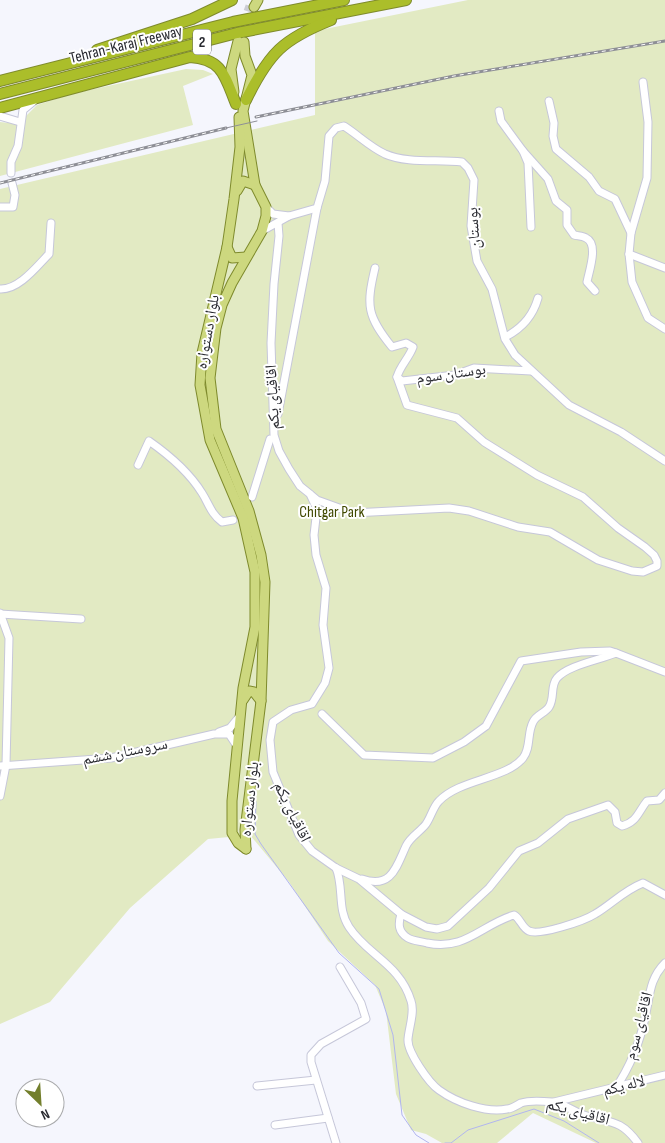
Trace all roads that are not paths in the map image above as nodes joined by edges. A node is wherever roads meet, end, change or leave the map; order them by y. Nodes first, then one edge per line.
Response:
1 (232, 0) edge
2 (344, 0) edge
3 (406, 0) edge
4 (410, 0) edge
5 (26, 74) junction
6 (0, 81) edge
7 (643, 82) dead end
8 (0, 94) edge
9 (38, 98) junction
10 (246, 100) junction
11 (549, 102) dead end
12 (0, 108) edge
13 (239, 111) junction
14 (499, 112) dead end
15 (0, 116) edge
16 (20, 122) junction
17 (523, 151) junction
18 (11, 174) dead end
19 (12, 183) dead end
20 (255, 185) junction
21 (234, 199) junction
22 (0, 207) edge
23 (266, 207) junction
24 (317, 208) junction
25 (289, 216) junction
26 (51, 223) dead end
27 (278, 223) junction
28 (531, 227) dead end
29 (262, 231) junction
30 (631, 233) junction
31 (227, 247) junction
32 (629, 254) junction
33 (246, 257) junction
34 (375, 268) dead end
35 (665, 268) edge
36 (0, 289) edge
37 (595, 292) dead end
38 (538, 298) dead end
39 (665, 329) edge
40 (505, 337) junction
41 (531, 372) junction
42 (397, 377) junction
43 (278, 414) dead end
44 (270, 439) dead end
45 (665, 461) edge
46 (138, 465) dead end
47 (310, 494) junction
48 (252, 497) dead end
49 (234, 520) dead end
50 (0, 613) edge
51 (82, 619) dead end
52 (616, 653) junction
53 (665, 672) edge
54 (242, 701) junction
55 (261, 701) junction
56 (242, 712) junction
57 (322, 714) dead end
58 (258, 726) junction
59 (273, 727) junction
60 (214, 734) junction
61 (257, 739) junction
62 (270, 740) junction
63 (238, 748) junction
64 (3, 765) edge
65 (252, 776) junction
66 (234, 780) junction
67 (665, 794) edge
68 (0, 796) edge
69 (336, 868) junction
70 (359, 879) junction
71 (665, 895) edge
72 (402, 914) junction
73 (665, 963) edge
74 (340, 967) dead end
75 (665, 1075) edge
76 (316, 1080) junction
77 (257, 1086) dead end
78 (615, 1089) junction
79 (554, 1102) junction
80 (328, 1118) junction
81 (275, 1125) dead end
82 (336, 1143) edge
83 (638, 1143) edge

1 - 5 highway
2 - 5 highway, Tehran-Karaj Freeway / 2
3 - 8 highway, Tehran-Karaj Freeway / 2
4 - 10 highway
5 - 6 highway, Tehran-Karaj Freeway / 2
7 - 30 street
9 - 12 highway
9 - 13 highway
9 - 16 street
10 - 13 main road
10 - 13 main road
11 - 30 street
13 - 20 main road
13 - 21 main road, بلوار دستواره
14 - 17 street
15 - 16 street
16 - 18 street
17 - 28 street
17 - 37 street
19 - 22 street
20 - 21 main road
20 - 23 main road
21 - 31 main road, بلوار دستواره
23 - 25 street
23 - 29 main road, بلوار دستواره
24 - 25 street
24 - 40 street, بوستان
24 - 43 street
25 - 27 street
26 - 36 street
27 - 29 street
27 - 47 street, اقاقیای یکم
29 - 33 main road, بلوار دستواره
30 - 32 street
31 - 33 main road
31 - 54 main road, بلوار دستواره
32 - 35 street
32 - 39 street
33 - 55 main road, بلوار دستواره
34 - 42 street, بوستان سوم
38 - 40 street
40 - 41 street, بوستان
41 - 42 street, بوستان سوم
41 - 45 street, بوستان
42 - 47 street
44 - 48 street
46 - 49 street
47 - 59 street, اقاقیای یکم
50 - 51 street
50 - 64 street
52 - 53 street
52 - 57 street
52 - 70 street
54 - 55 main road
54 - 56 main road, بلوار دستواره
55 - 58 main road, بلوار دستواره
56 - 60 street, سروستان ششم
56 - 63 main road, بلوار دستواره
58 - 59 street
58 - 61 main road, بلوار دستواره
59 - 62 street, اقاقیای یکم
60 - 63 street
60 - 64 street, سروستان ششم
61 - 62 street
61 - 65 main road, بلوار دستواره
62 - 69 street, اقاقیای یکم
63 - 66 main road, بلوار دستواره
64 - 68 street
65 - 66 main road
65 - 66 main road, بلوار دستواره
67 - 72 street
69 - 70 street
69 - 79 street, اقاقیای یکم
70 - 72 street
71 - 72 street
73 - 78 street, اقاقیای سوم
74 - 76 street
75 - 78 street, لاله یکم
76 - 77 street
76 - 80 street
78 - 79 street, لاله یکم
79 - 83 street, اقاقیای یکم
80 - 81 street
80 - 82 street

